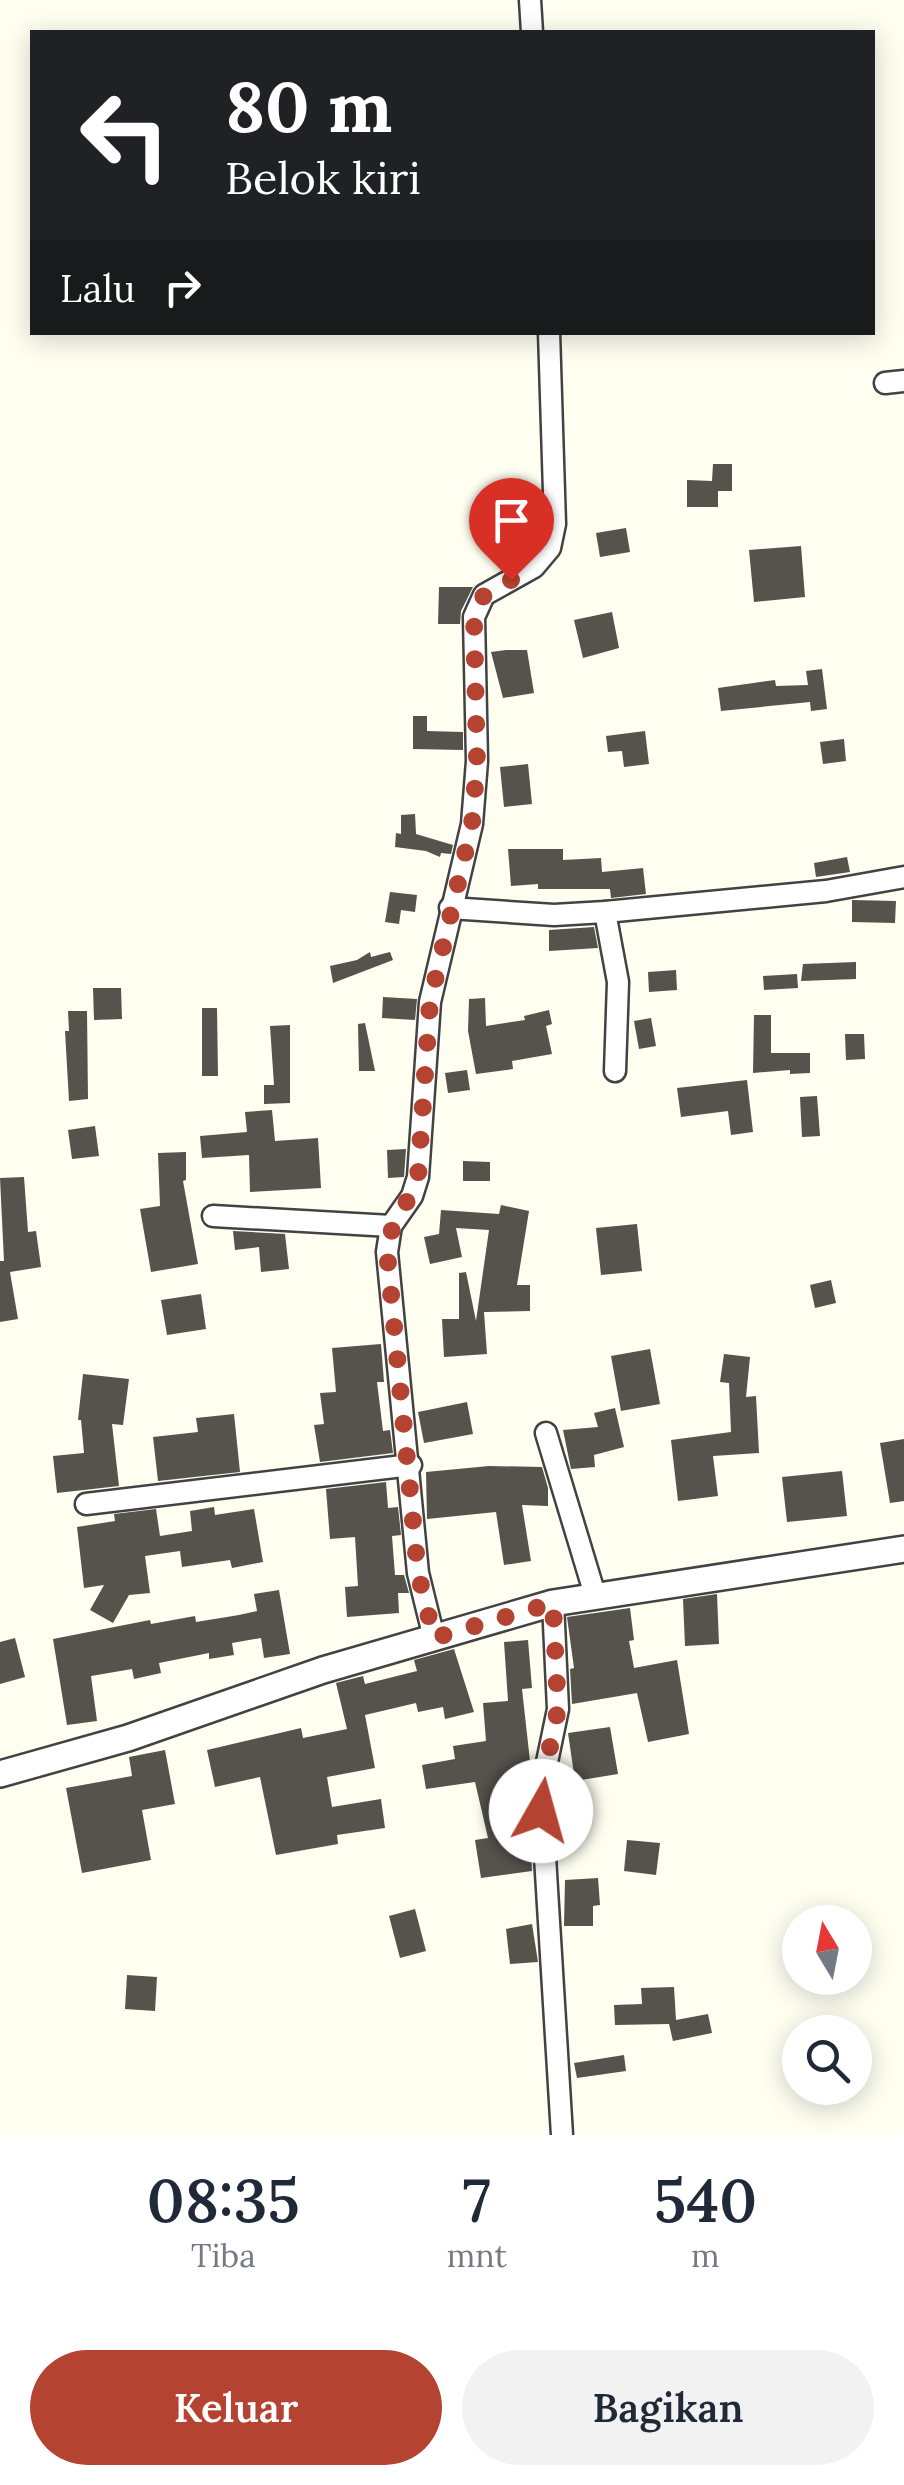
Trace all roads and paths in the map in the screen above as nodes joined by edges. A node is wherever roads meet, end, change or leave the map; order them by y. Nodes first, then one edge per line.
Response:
1 (530, 0) edge
2 (532, 30) edge
3 (549, 335) edge
4 (904, 877) edge
5 (450, 908) junction
6 (605, 912) junction
7 (615, 1072) dead end
8 (213, 1216) dead end
9 (391, 1226) junction
10 (546, 1433) dead end
11 (410, 1466) junction
12 (86, 1504) dead end
13 (904, 1549) edge
14 (596, 1595) junction
15 (553, 1603) junction
16 (434, 1638) junction
17 (0, 1774) edge
18 (562, 2135) edge

1 - 2 street
3 - 5 street
4 - 6 street
5 - 6 street
5 - 9 street
6 - 7 street
8 - 9 street
9 - 11 street
10 - 14 street
11 - 12 street
11 - 16 street
13 - 14 street
14 - 15 street
15 - 16 street
15 - 18 street
16 - 17 street

